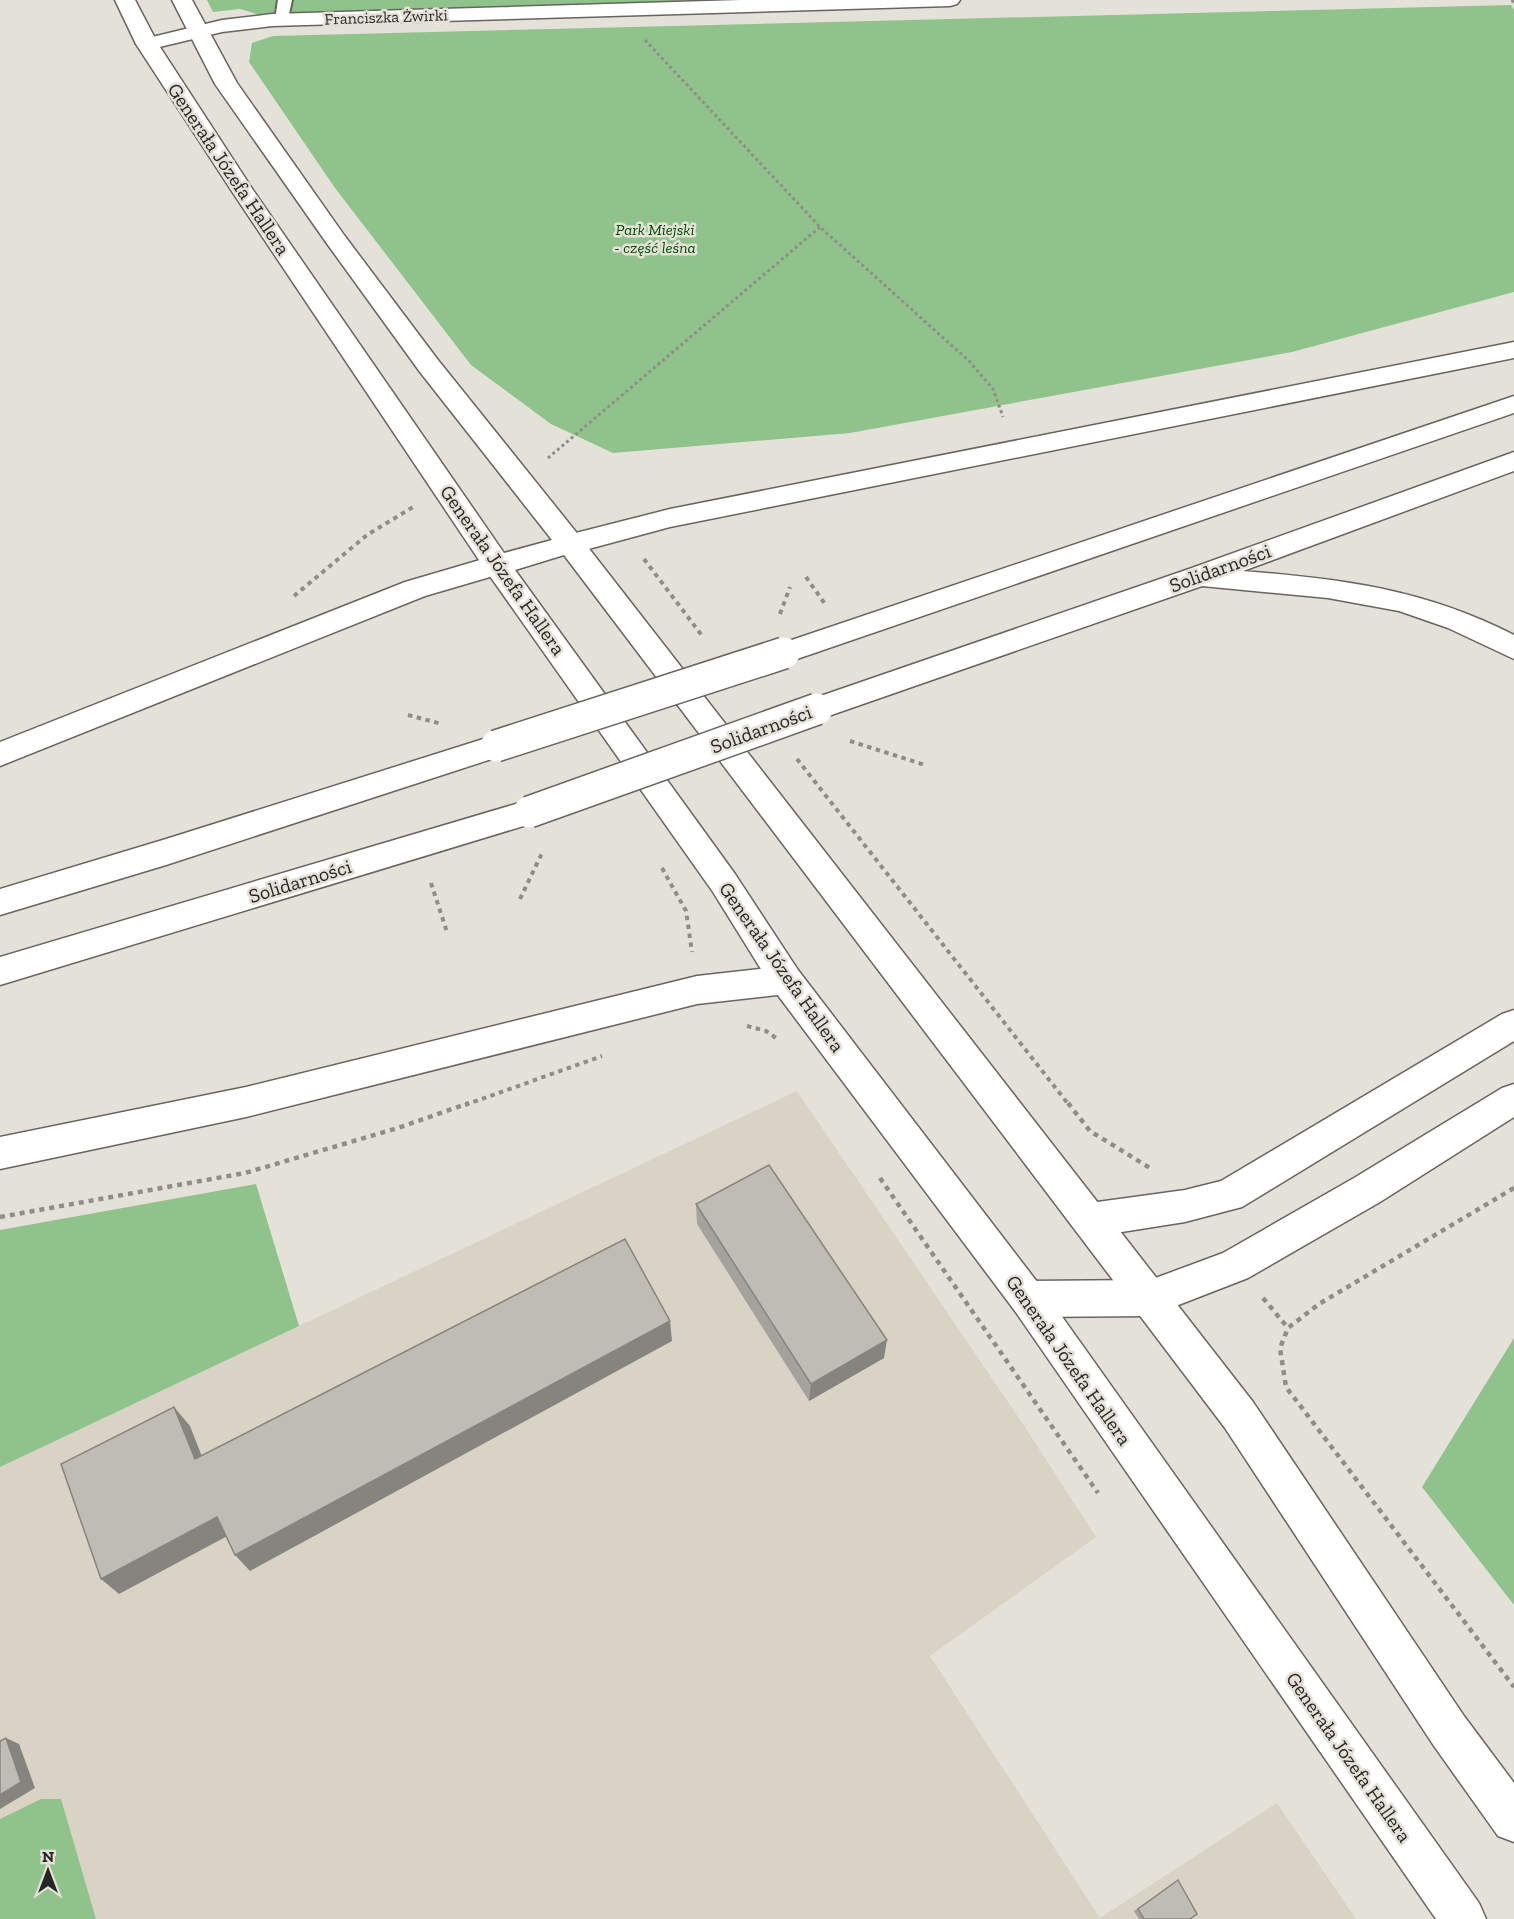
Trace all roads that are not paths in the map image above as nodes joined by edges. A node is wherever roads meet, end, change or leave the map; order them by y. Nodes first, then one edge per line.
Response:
1 (125, 0) edge
2 (182, 0) edge
3 (950, 0) edge
4 (283, 10) edge
5 (198, 31) junction
6 (147, 44) junction
7 (1514, 350) edge
8 (1514, 404) edge
9 (1514, 461) edge
10 (570, 544) junction
11 (497, 565) junction
12 (1199, 576) junction
13 (1514, 648) edge
14 (0, 754) edge
15 (0, 902) edge
16 (0, 971) edge
17 (786, 980) junction
18 (1514, 1024) edge
19 (1514, 1099) edge
20 (0, 1153) edge
21 (1090, 1220) junction
22 (1150, 1298) junction
23 (1028, 1299) junction
24 (1514, 1820) edge
25 (1463, 1919) edge

1 - 6 main road, Generała Józefa Hallera
2 - 5 main road
3 - 4 main road, Franciszka Żwirki
4 - 5 main road, Franciszka Żwirki
5 - 6 main road, Franciszka Żwirki
5 - 10 main road
6 - 11 main road, Generała Józefa Hallera
7 - 10 main road
8 - 15 main road, bridge
9 - 12 main road, Solidarności
10 - 11 main road
10 - 21 main road
11 - 14 main road
11 - 17 main road, Generała Józefa Hallera
12 - 13 main road
12 - 16 main road, Solidarności, bridge
17 - 20 main road
17 - 23 main road, Generała Józefa Hallera
18 - 21 main road
19 - 22 main road
21 - 22 main road
22 - 23 main road
22 - 24 main road
23 - 25 main road, Generała Józefa Hallera

